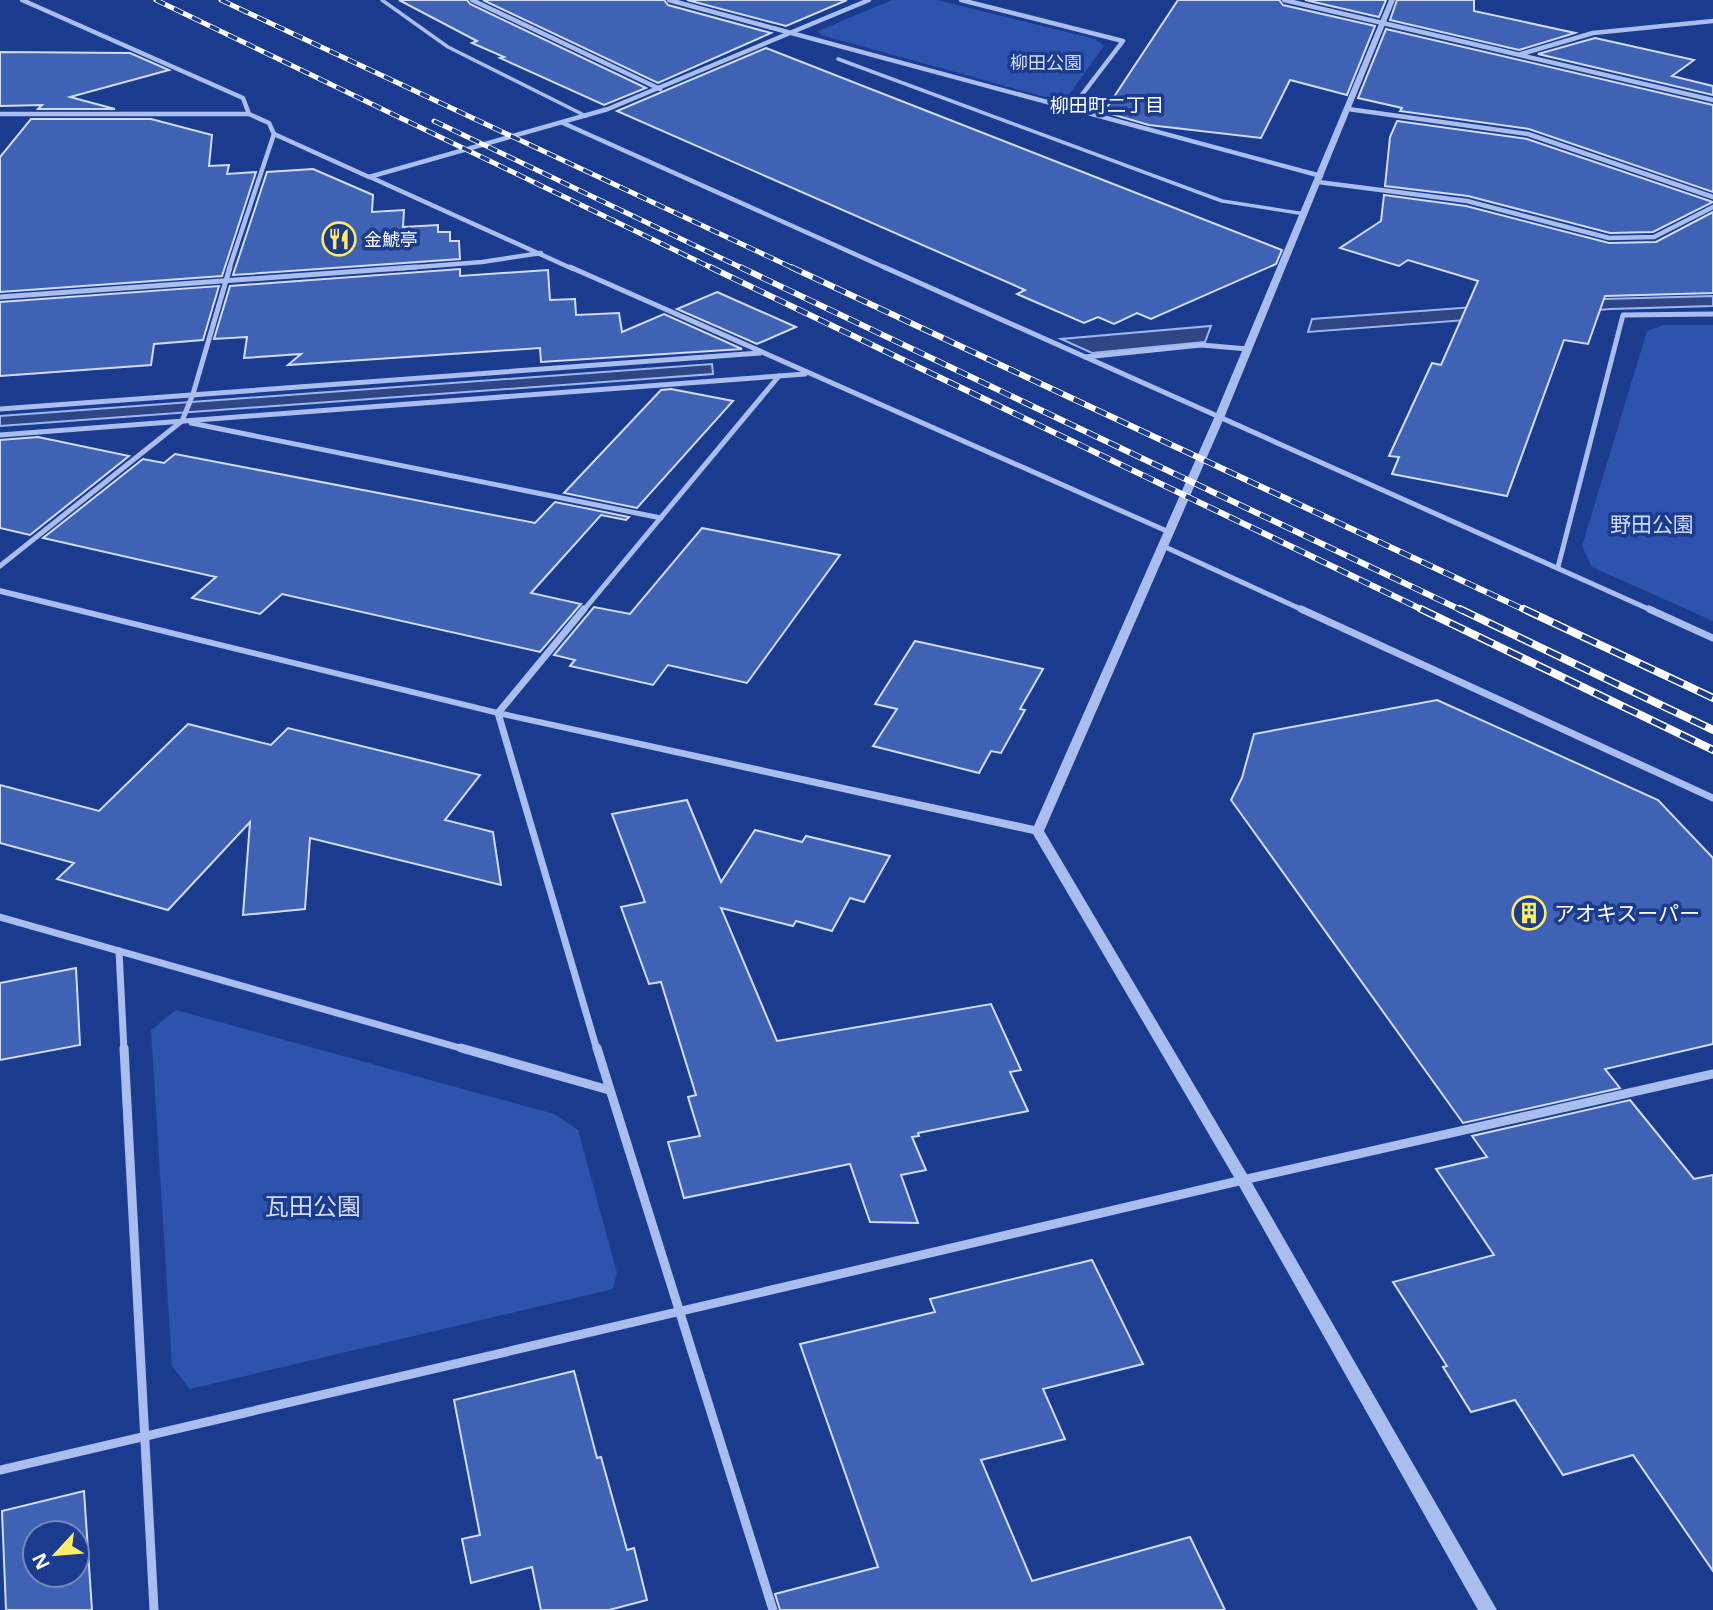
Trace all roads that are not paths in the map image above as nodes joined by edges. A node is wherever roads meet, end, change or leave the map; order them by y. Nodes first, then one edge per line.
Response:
1 (22, 0) edge
2 (382, 0) edge
3 (472, 0) edge
4 (669, 0) edge
5 (869, 0) edge
6 (961, 0) edge
7 (1284, 0) edge
8 (1392, 0) edge
9 (1713, 21) edge
10 (1382, 23) junction
11 (790, 33) junction
12 (1519, 55) junction
13 (838, 59) dead end
14 (660, 89) junction
15 (1713, 100) edge
16 (1071, 109) junction
17 (1348, 109) junction
18 (0, 114) edge
19 (249, 114) junction
20 (586, 116) junction
21 (563, 123) junction
22 (274, 134) junction
23 (369, 177) junction
24 (1319, 179) junction
25 (1713, 197) edge
26 (1713, 207) edge
27 (1305, 214) junction
28 (542, 253) junction
29 (225, 281) junction
30 (0, 297) edge
31 (1713, 314) edge
32 (1248, 349) junction
33 (762, 353) junction
34 (1084, 357) junction
35 (805, 374) junction
36 (779, 376) junction
37 (192, 397) junction
38 (0, 409) edge
39 (183, 418) junction
40 (1219, 418) junction
41 (0, 435) edge
42 (660, 518) junction
43 (1169, 532) junction
44 (1163, 546) junction
45 (0, 566) edge
46 (1558, 567) junction
47 (0, 591) edge
48 (1713, 638) edge
49 (498, 713) junction
50 (1713, 798) edge
51 (1038, 831) junction
52 (0, 917) edge
53 (119, 951) junction
54 (1713, 1074) edge
55 (609, 1090) junction
56 (1243, 1180) junction
57 (680, 1314) junction
58 (145, 1437) junction
59 (0, 1470) edge
60 (154, 1610) edge
61 (773, 1610) edge
62 (1488, 1610) edge

1 - 19 street
2 - 20 lane
3 - 14 street
4 - 11 street
5 - 11 street
6 - 16 street
7 - 10 street
8 - 10 street
9 - 12 street
10 - 12 street
10 - 17 street
11 - 14 street
11 - 16 street
12 - 15 street
13 - 27 lane
14 - 20 street
16 - 24 street
17 - 24 street
17 - 25 street
18 - 19 street
19 - 22 street
20 - 21 street
21 - 23 street
21 - 34 street
22 - 23 street
22 - 29 street
23 - 28 street
24 - 26 street
24 - 27 street
27 - 32 street
28 - 29 street
28 - 33 street
29 - 30 street
29 - 37 street
31 - 46 street
32 - 34 street
32 - 40 street
33 - 35 street
33 - 37 street
34 - 40 street
35 - 36 street
35 - 43 street
36 - 39 street
36 - 42 street
37 - 38 street
37 - 39 street
39 - 41 street
39 - 42 street
39 - 45 street
40 - 43 street
40 - 46 street
42 - 49 street
43 - 44 street
44 - 50 street
44 - 51 street
46 - 48 street
47 - 49 street
49 - 51 street
49 - 55 street
51 - 56 street
52 - 53 street
53 - 55 street
53 - 58 street
54 - 56 street
55 - 57 street
56 - 57 street
56 - 62 street
57 - 58 street
57 - 61 street
58 - 59 street
58 - 60 street

